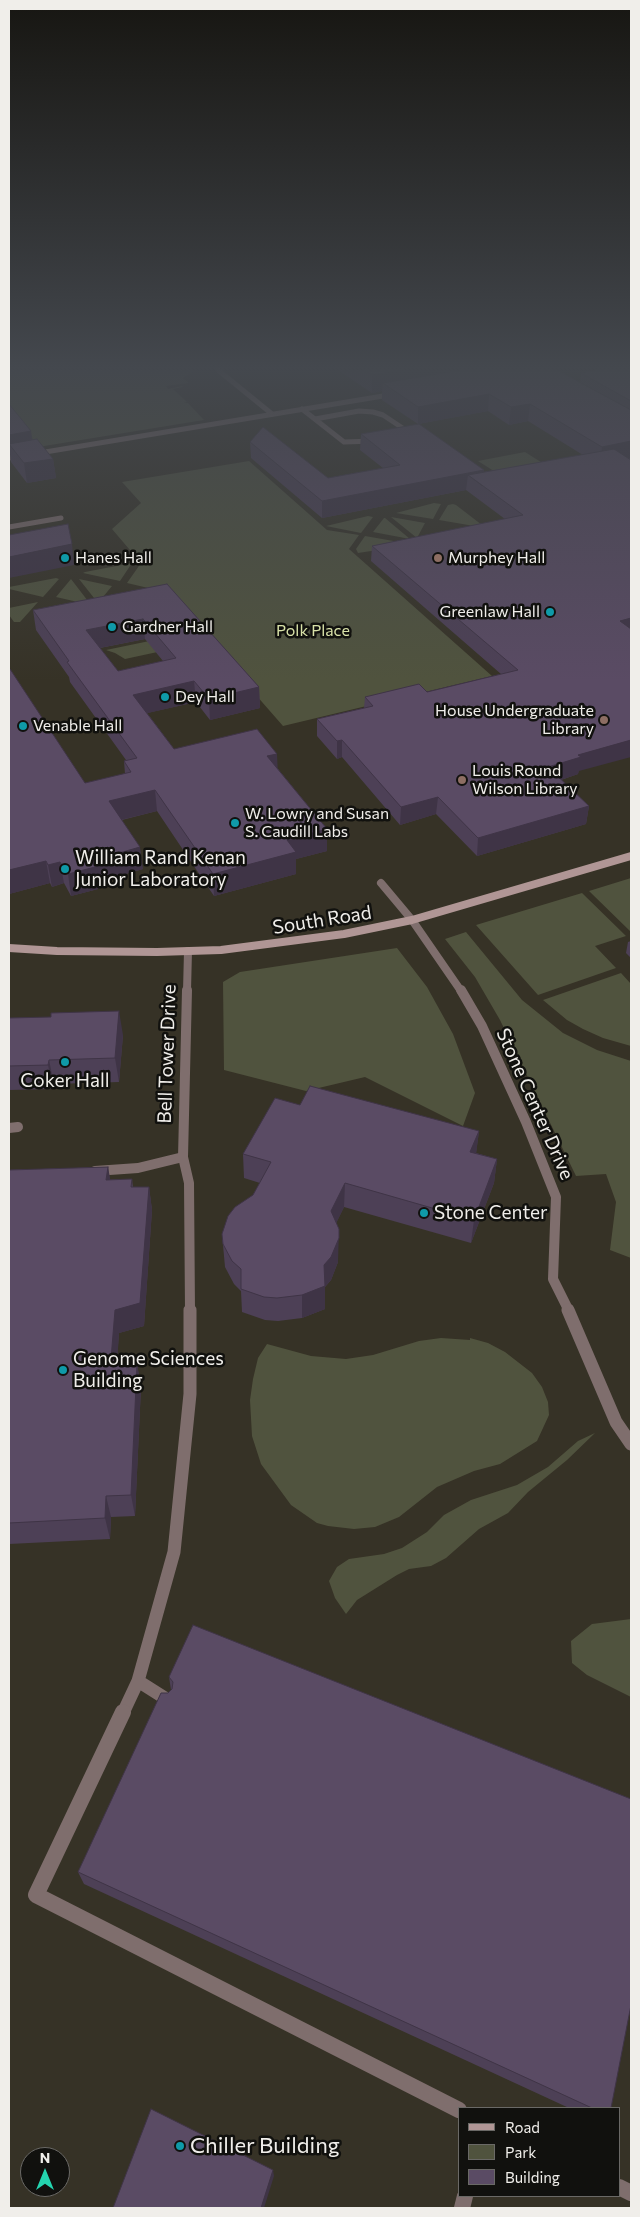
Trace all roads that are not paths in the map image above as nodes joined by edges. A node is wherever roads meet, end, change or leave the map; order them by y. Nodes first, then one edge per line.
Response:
1 (61, 518) dead end
2 (9, 527) edge
3 (631, 856) edge
4 (381, 882) dead end
5 (412, 920) junction
6 (9, 948) edge
7 (188, 951) junction
8 (183, 1157) junction
9 (88, 1172) edge
10 (631, 1444) edge
11 (138, 1681) junction
12 (168, 1700) edge
13 (458, 2109) edge

1 - 2 street
3 - 5 main road, South Road
4 - 5 street, Stone Center Drive
5 - 7 main road, South Road
5 - 10 street, Stone Center Drive
6 - 7 main road, South Road
7 - 8 street, Bell Tower Drive
8 - 9 street
8 - 11 street, Bell Tower Drive
11 - 12 street
11 - 13 street

